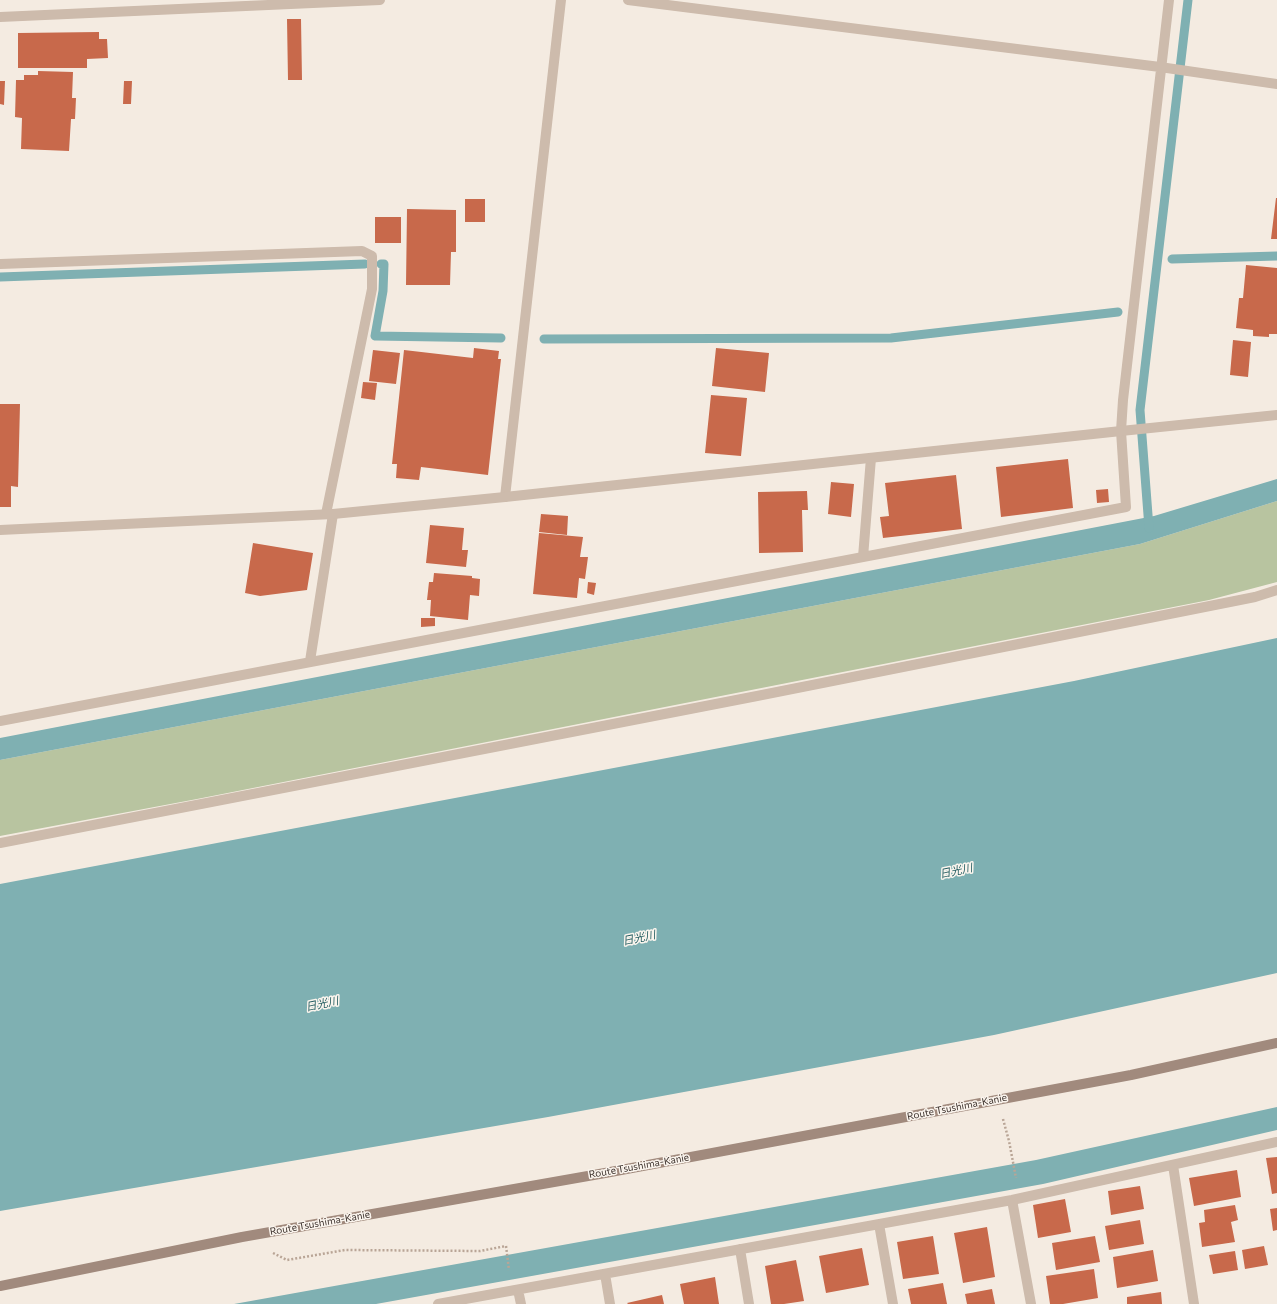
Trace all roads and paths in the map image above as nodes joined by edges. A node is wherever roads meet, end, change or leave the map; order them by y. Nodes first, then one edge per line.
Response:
1 (380, 0) edge
2 (562, 0) edge
3 (628, 0) edge
4 (1168, 0) edge
5 (0, 17) edge
6 (1164, 68) junction
7 (1277, 84) edge
8 (0, 264) edge
9 (1277, 415) edge
10 (1124, 431) junction
11 (871, 458) junction
12 (505, 497) junction
13 (330, 514) junction
14 (0, 530) edge
15 (863, 557) junction
16 (1277, 590) edge
17 (310, 661) junction
18 (0, 721) edge
19 (0, 843) edge
20 (1277, 1043) edge
21 (1009, 1141) dead end
22 (1277, 1142) edge
23 (1173, 1165) junction
24 (1017, 1183) dead end
25 (1012, 1200) junction
26 (879, 1224) junction
27 (242, 1237) junction
28 (740, 1249) junction
29 (605, 1274) junction
30 (0, 1286) edge
31 (515, 1290) junction
32 (438, 1304) edge
33 (521, 1304) edge
34 (610, 1304) edge
35 (749, 1304) edge
36 (893, 1304) edge
37 (1031, 1304) edge
38 (1194, 1304) edge

1 - 5 street
2 - 12 street
3 - 6 street
4 - 6 street
6 - 7 street
6 - 10 street
8 - 13 street
9 - 10 street
10 - 11 street
10 - 15 street
11 - 12 street
11 - 15 street
12 - 13 street
13 - 14 street
13 - 17 street
15 - 17 street
16 - 19 street
17 - 18 street
20 - 27 main road, Route Tsushima-Kanie
21 - 24 path
22 - 23 street
23 - 25 street
23 - 38 street
25 - 26 street
25 - 37 street
26 - 28 street
26 - 36 street
27 - 30 main road, Route Tsushima-Kanie
27 - 31 path
28 - 29 street
28 - 35 street
29 - 31 street
29 - 34 street
31 - 32 street
31 - 33 street

